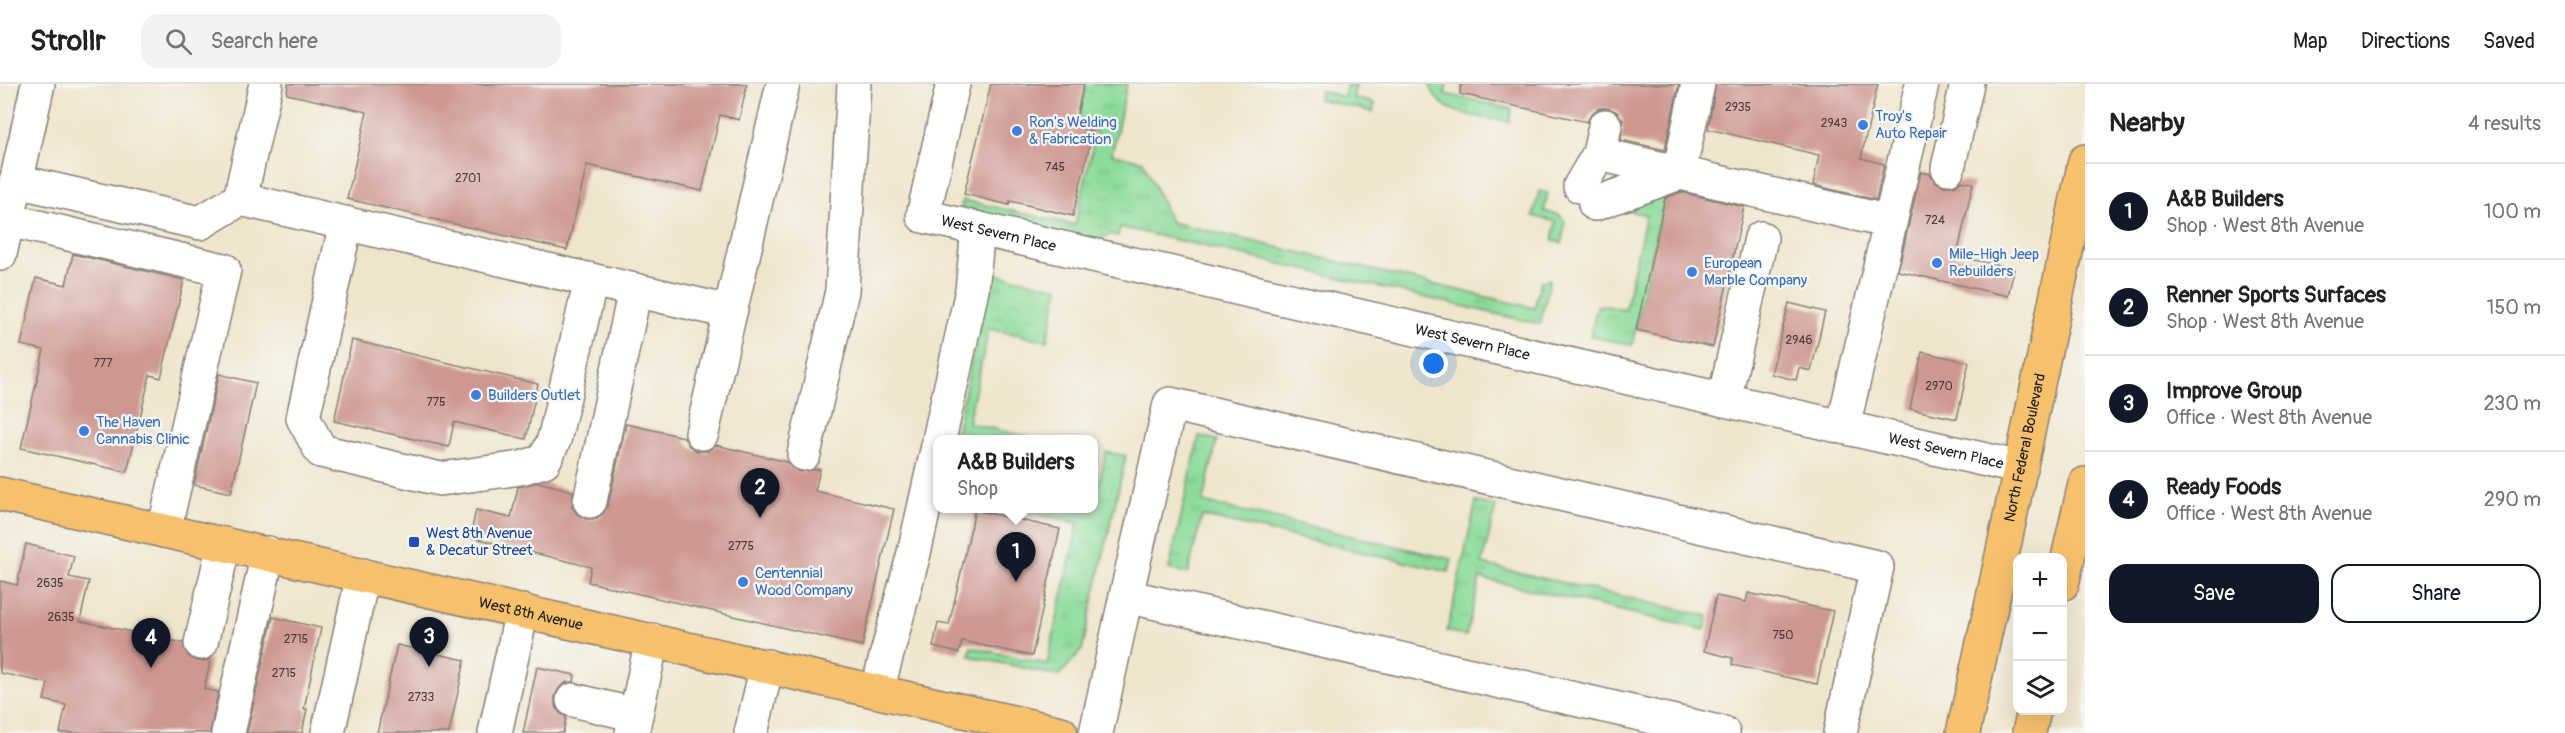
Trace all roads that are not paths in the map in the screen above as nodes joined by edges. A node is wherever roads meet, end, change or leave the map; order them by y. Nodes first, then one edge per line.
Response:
1 (38, 84) edge
2 (266, 84) edge
3 (783, 84) edge
4 (854, 84) edge
5 (953, 84) edge
6 (1698, 84) edge
7 (1922, 84) edge
8 (1967, 84) edge
9 (2085, 161) edge
10 (13, 163) edge
11 (1948, 168) dead end
12 (1679, 173) junction
13 (240, 199) junction
14 (8, 220) junction
15 (1890, 222) junction
16 (346, 223) junction
17 (978, 229) junction
18 (1761, 238) dead end
19 (0, 254) edge
20 (591, 280) junction
21 (635, 290) junction
22 (730, 312) junction
23 (1724, 400) junction
24 (1843, 427) junction
25 (702, 433) dead end
26 (940, 435) edge
27 (804, 454) dead end
28 (933, 468) edge
29 (2021, 468) junction
30 (2085, 484) edge
31 (0, 494) edge
32 (590, 501) dead end
33 (165, 531) junction
34 (224, 544) junction
35 (268, 553) junction
36 (2067, 562) edge
37 (363, 575) junction
38 (1126, 596) junction
39 (522, 611) junction
40 (652, 640) junction
41 (201, 643) dead end
42 (767, 666) junction
43 (877, 691) junction
44 (573, 700) dead end
45 (2033, 715) edge
46 (634, 724) edge
47 (228, 733) edge
48 (327, 733) edge
49 (495, 733) edge
50 (751, 733) edge
51 (1061, 733) edge
52 (1096, 733) edge
53 (1723, 733) edge
54 (1840, 733) edge
55 (1963, 733) edge
56 (2029, 733) edge

1 - 10 street
2 - 13 street
3 - 22 street
4 - 27 street
5 - 17 street, West Severn Place
6 - 12 street
7 - 15 street
8 - 11 street
9 - 29 main road, North Federal Boulevard
10 - 13 street
10 - 14 street
12 - 12 street
12 - 15 street
13 - 16 street
14 - 19 street
14 - 33 street
15 - 24 street
16 - 20 street
16 - 20 street
17 - 23 street, West Severn Place
17 - 26 street
18 - 23 street
20 - 21 street
21 - 22 street
21 - 32 street
22 - 25 street
23 - 24 street, West Severn Place
24 - 29 street, West Severn Place
28 - 43 street
29 - 55 main road, North Federal Boulevard
30 - 36 main road
31 - 33 main road, West 8th Avenue
33 - 34 main road, West 8th Avenue
34 - 35 main road, West 8th Avenue
34 - 41 street
35 - 37 main road, West 8th Avenue
35 - 47 street
37 - 39 main road, West 8th Avenue
37 - 48 street
38 - 52 street
38 - 53 street
38 - 54 street
39 - 40 main road, West 8th Avenue
39 - 49 street
40 - 42 main road, West 8th Avenue
40 - 46 street
42 - 43 main road, West 8th Avenue
42 - 50 street
43 - 51 main road, West 8th Avenue
44 - 46 street
45 - 56 main road

